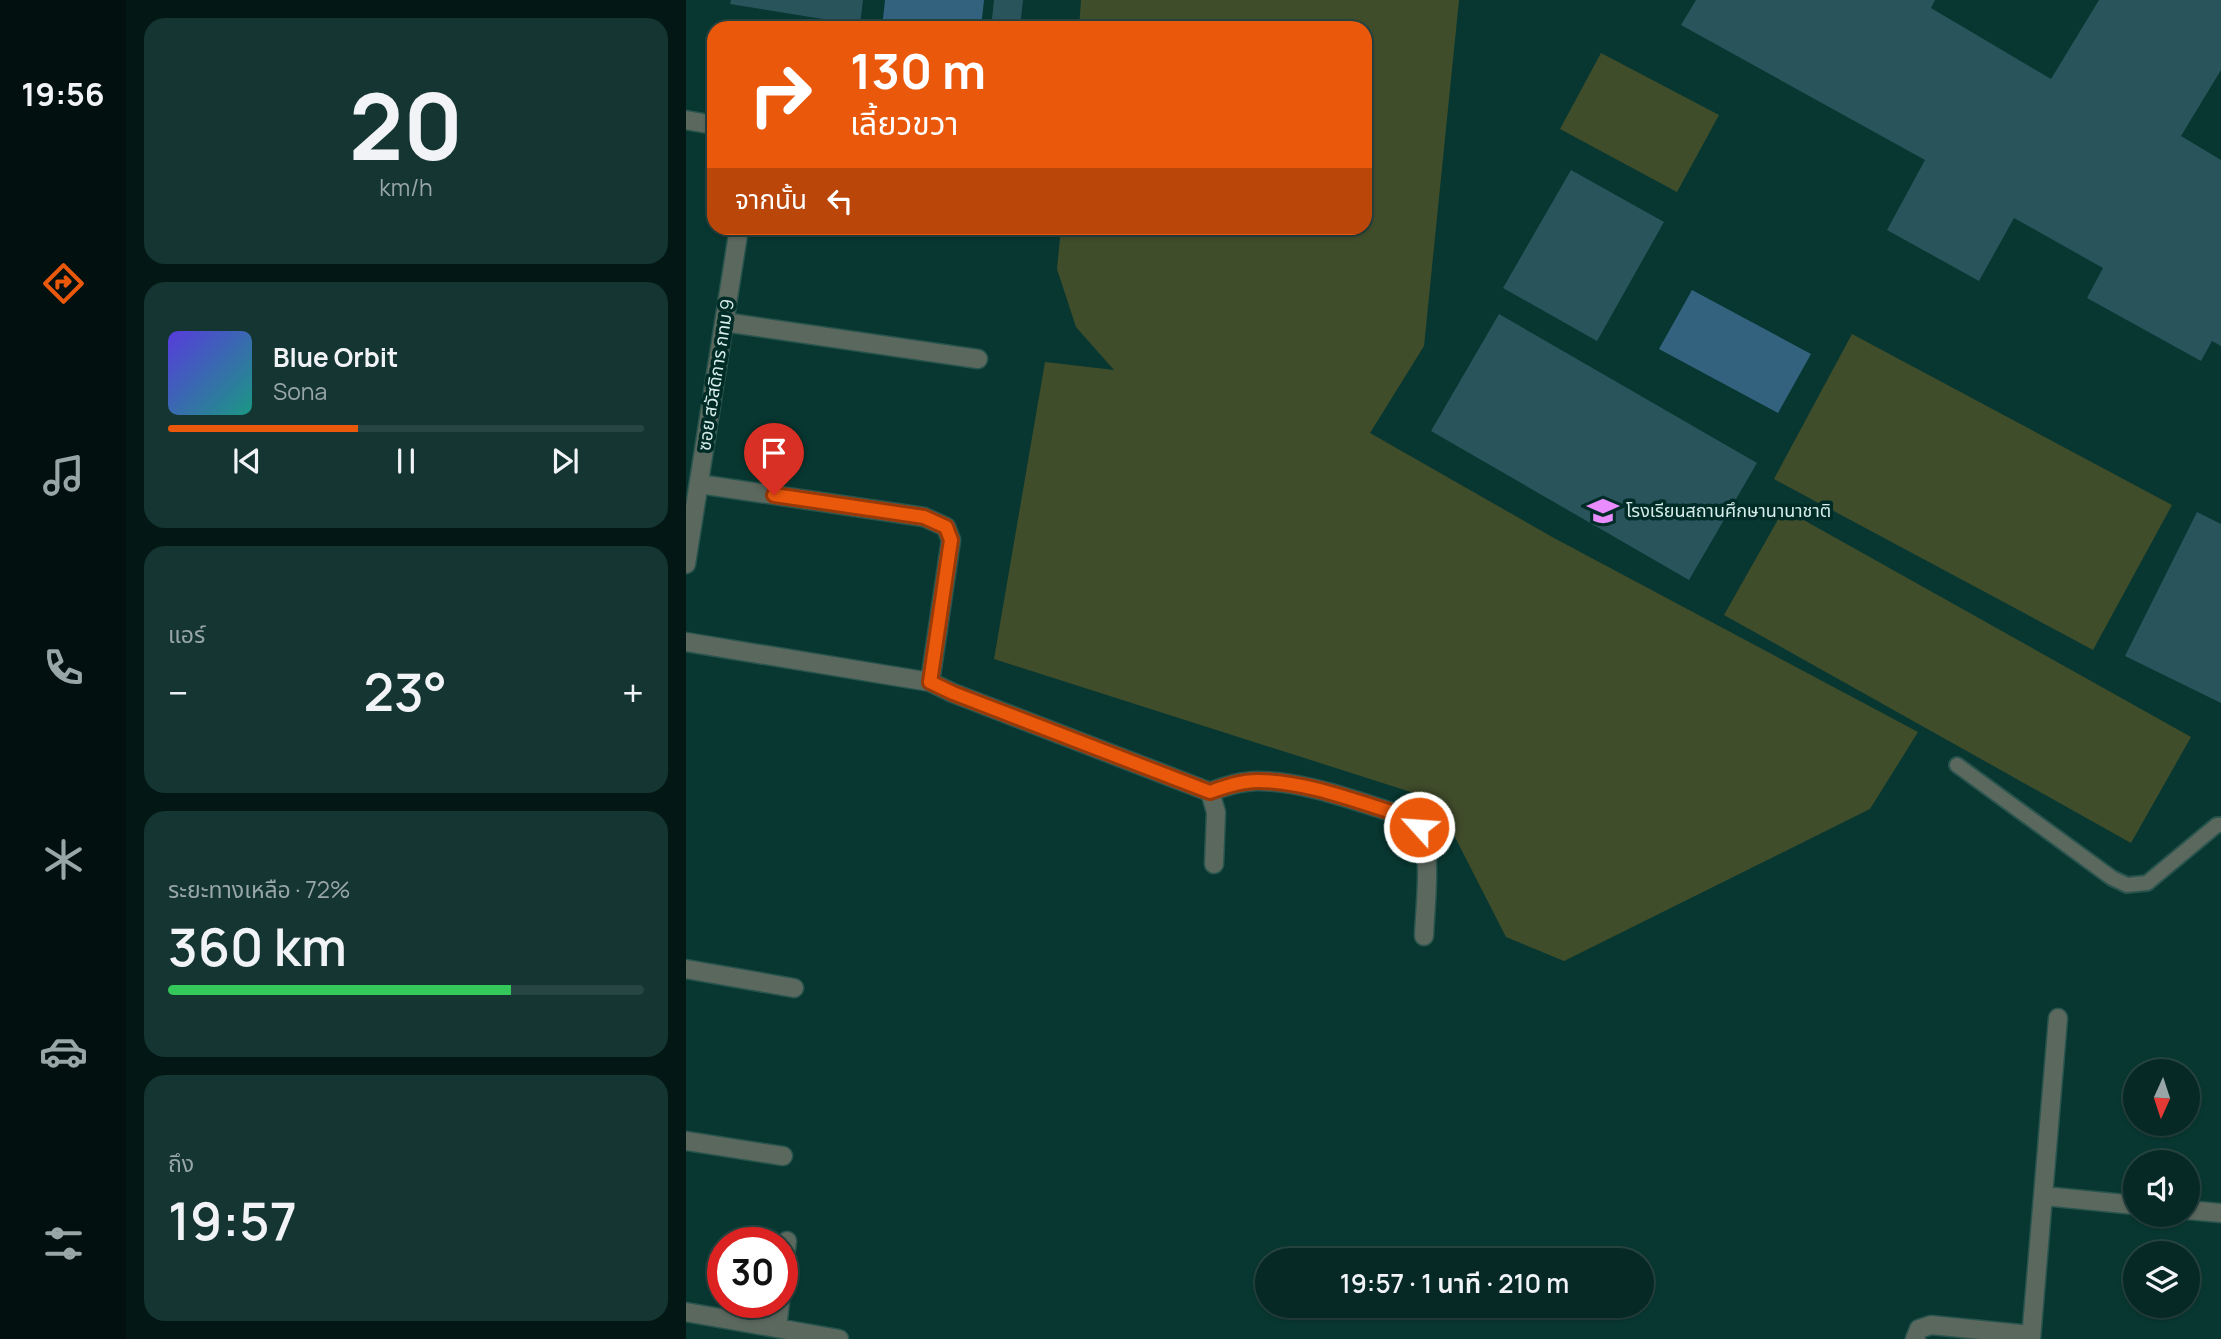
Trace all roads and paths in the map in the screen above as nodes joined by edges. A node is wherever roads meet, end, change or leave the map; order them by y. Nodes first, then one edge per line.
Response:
1 (686, 120) edge
2 (707, 124) edge
3 (738, 235) edge
4 (724, 322) junction
5 (978, 359) dead end
6 (699, 484) junction
7 (686, 564) edge
8 (686, 642) edge
9 (930, 682) junction
10 (1957, 765) dead end
11 (1210, 792) junction
12 (2221, 825) edge
13 (1214, 864) dead end
14 (1424, 936) dead end
15 (686, 969) edge
16 (794, 988) dead end
17 (2058, 1018) dead end
18 (686, 1141) edge
19 (783, 1156) dead end
20 (2044, 1196) junction
21 (2123, 1204) edge
22 (2200, 1211) edge
23 (2221, 1213) edge
24 (686, 1312) edge
25 (778, 1318) edge
26 (777, 1328) junction
27 (2031, 1337) edge
28 (839, 1339) edge
29 (1915, 1339) edge

1 - 2 street
3 - 4 street, ซอย สวัสดิการ กทม 9
4 - 5 street
4 - 6 street, ซอย สวัสดิการ กทม 9
6 - 7 street, ซอย สวัสดิการ กทม 9
6 - 9 street
8 - 9 street
9 - 11 street
10 - 12 lane
11 - 13 street
11 - 14 street
15 - 16 street
17 - 20 street
18 - 19 street
20 - 21 street
20 - 27 street
22 - 23 street
24 - 26 street
25 - 26 street
26 - 28 street
27 - 29 street

